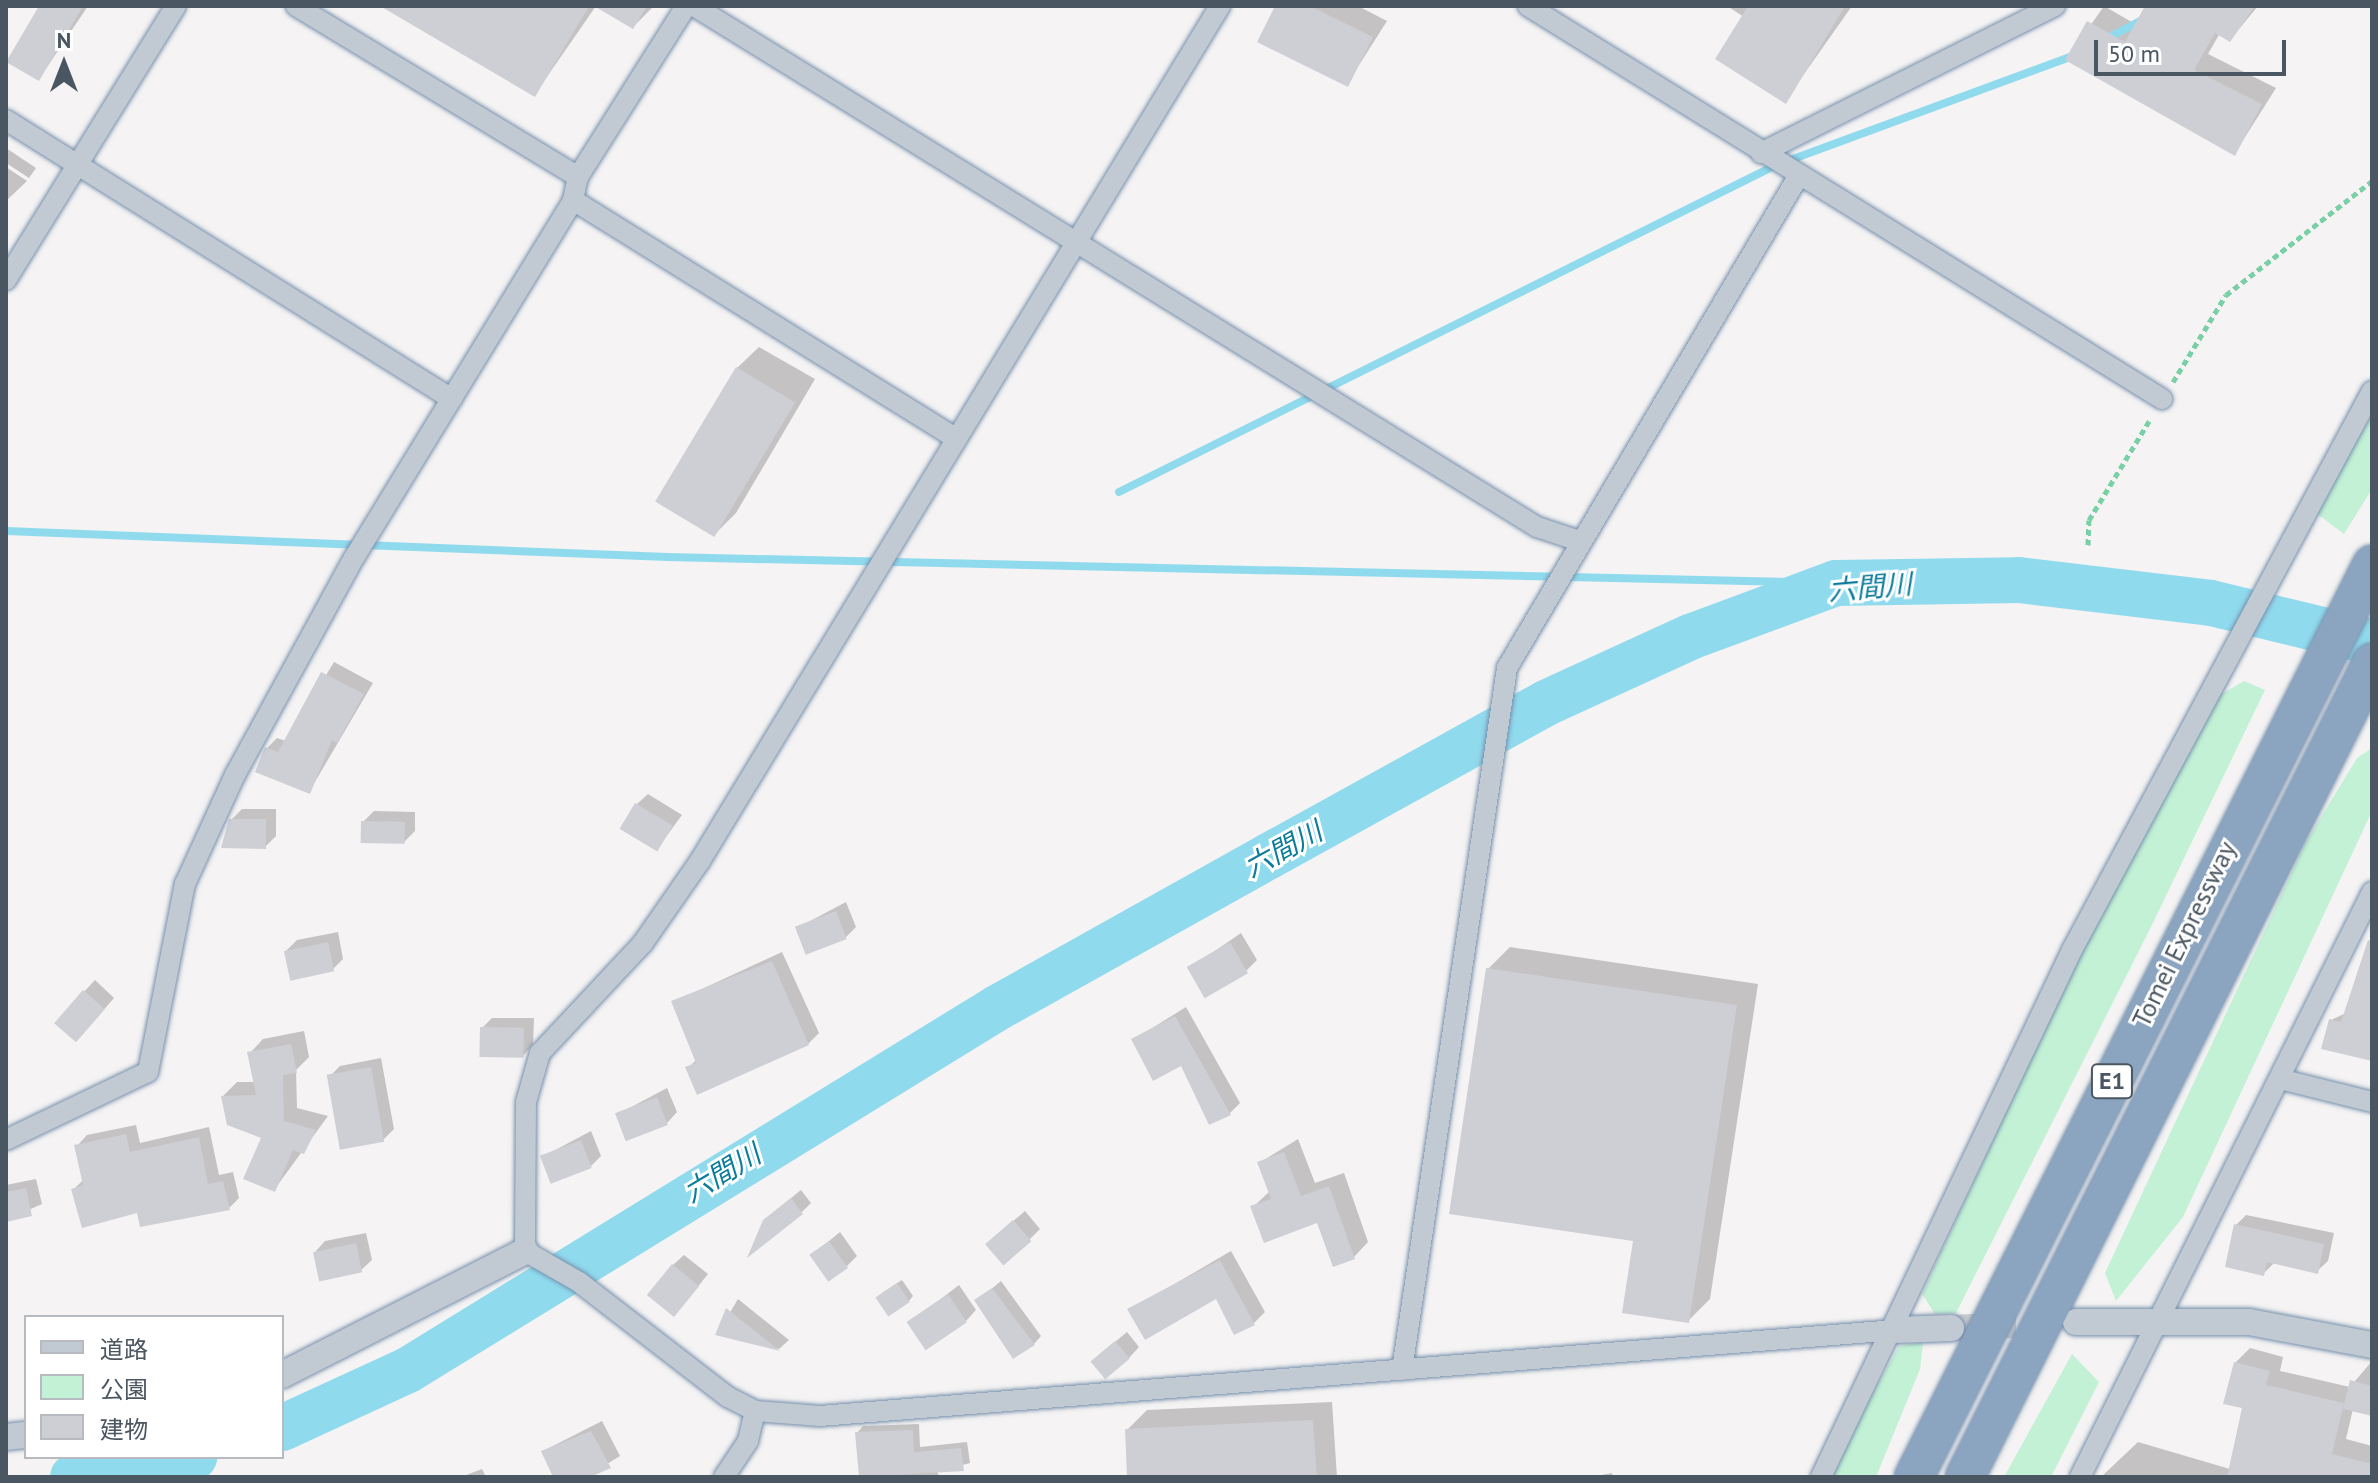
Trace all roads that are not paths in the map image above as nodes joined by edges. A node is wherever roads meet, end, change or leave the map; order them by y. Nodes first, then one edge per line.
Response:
1 (176, 6) edge
2 (296, 6) edge
3 (686, 6) edge
4 (694, 6) edge
5 (1220, 6) edge
6 (1528, 6) edge
7 (2055, 6) edge
8 (6, 120) edge
9 (1761, 153) junction
10 (77, 164) junction
11 (578, 177) junction
12 (1798, 177) junction
13 (573, 200) junction
14 (1075, 239) junction
15 (6, 280) edge
16 (2372, 391) edge
17 (452, 399) junction
18 (2162, 399) road end
19 (955, 438) junction
20 (1575, 546) junction
21 (2364, 580) edge
22 (2372, 663) edge
23 (2372, 892) edge
24 (2280, 1079) junction
25 (2372, 1102) edge
26 (6, 1140) edge
27 (536, 1255) junction
28 (2161, 1318) junction
29 (2076, 1322) tunnel mouth
30 (1951, 1328) tunnel mouth
31 (1895, 1330) junction
32 (2372, 1345) edge
33 (1402, 1370) junction
34 (284, 1374) edge
35 (755, 1411) junction
36 (724, 1477) edge
37 (1821, 1477) edge
38 (1914, 1477) edge
39 (1965, 1477) edge
40 (2080, 1477) edge

1 - 10 street
2 - 11 street
3 - 11 street
4 - 14 street
5 - 14 street
6 - 9 street
7 - 9 street
8 - 10 street
9 - 12 street
10 - 15 street
10 - 17 street
11 - 13 street
12 - 18 street
12 - 20 street
13 - 17 street
13 - 19 street
14 - 19 street
14 - 20 street
16 - 31 street
17 - 26 street
19 - 27 street
20 - 33 street
21 - 38 highway, Tomei Expressway / E1
22 - 39 highway, Tomei Expressway / E1
23 - 24 street
24 - 25 street
24 - 28 street
27 - 34 street
27 - 35 street
28 - 29 street
28 - 32 street
28 - 40 street
30 - 31 street
31 - 33 street
31 - 37 street
33 - 35 street
35 - 36 street

